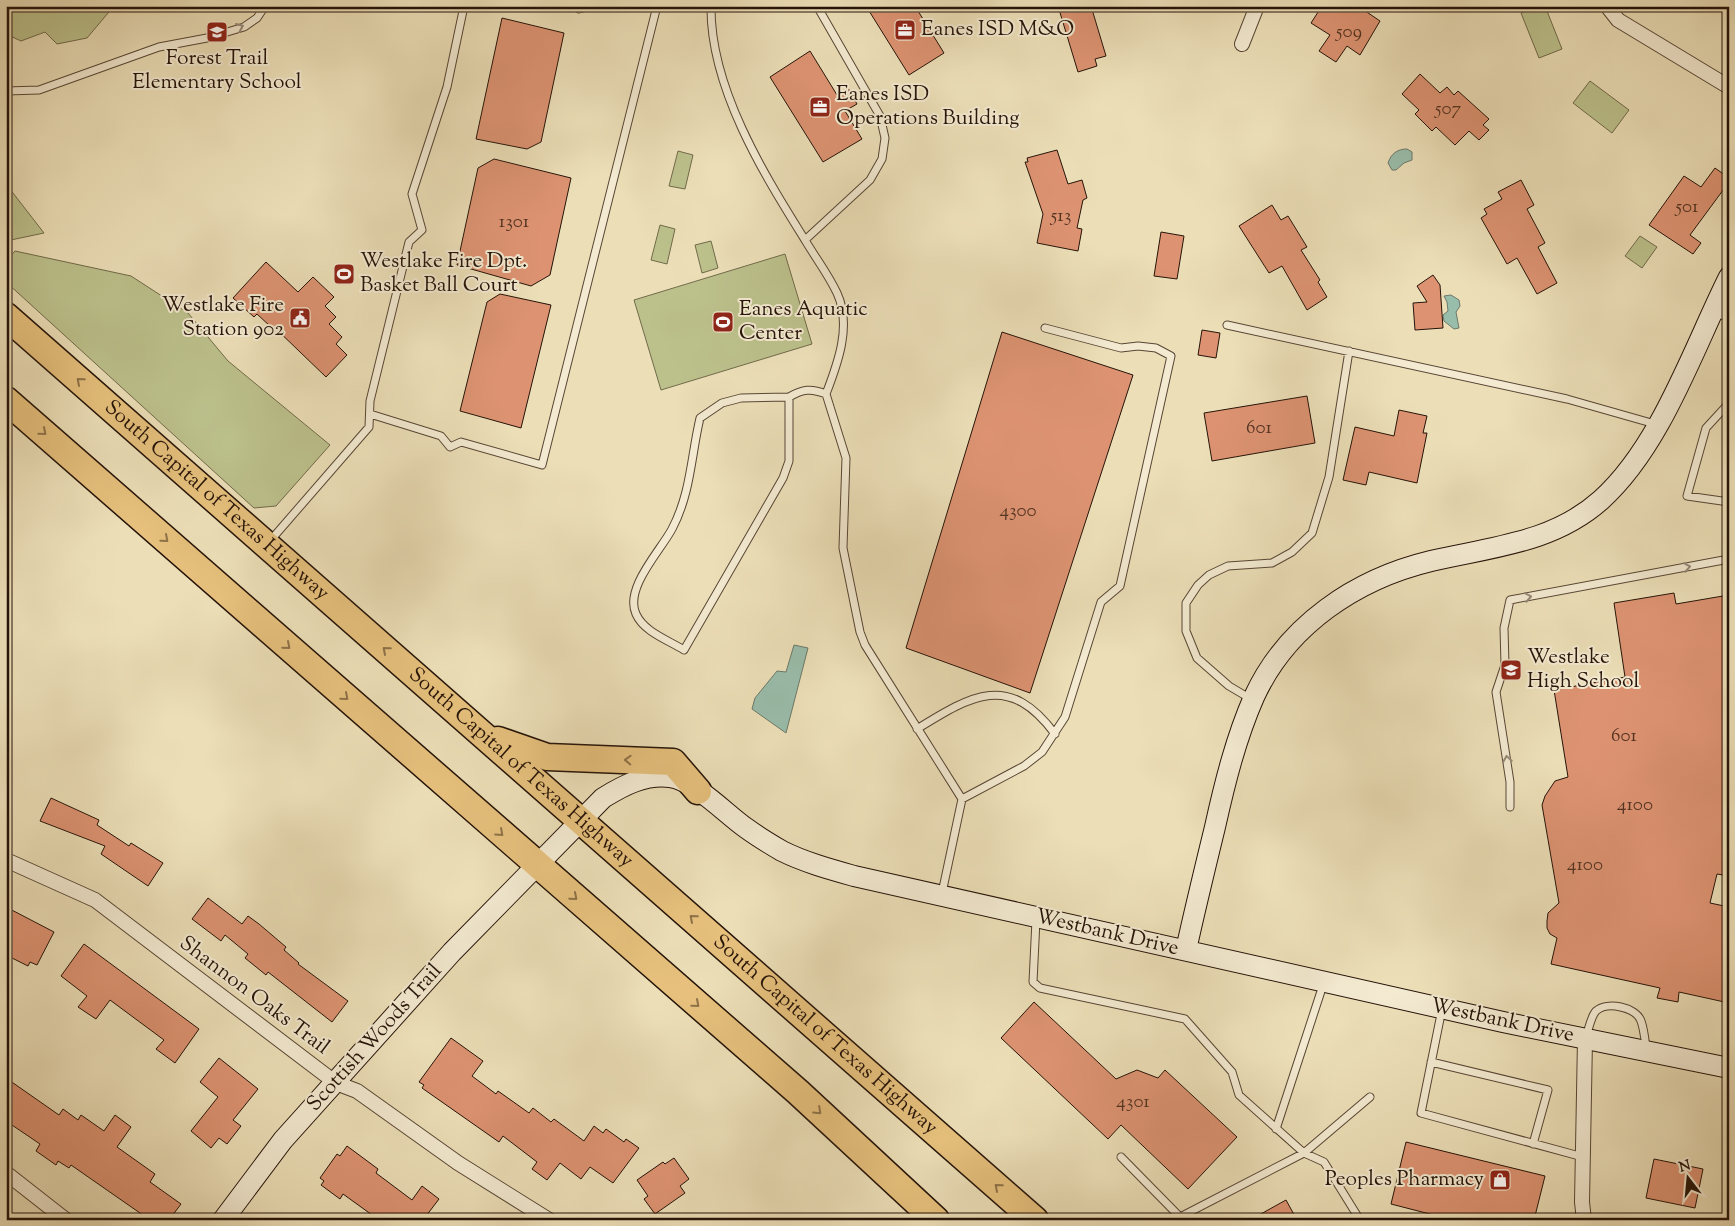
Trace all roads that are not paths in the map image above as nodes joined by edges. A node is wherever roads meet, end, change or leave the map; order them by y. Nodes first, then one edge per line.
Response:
1 (264, 6) edge
2 (464, 6) edge
3 (576, 6) edge
4 (591, 6) edge
5 (711, 6) edge
6 (817, 6) edge
7 (1257, 6) edge
8 (1607, 6) edge
9 (654, 7) edge
10 (1242, 44) dead end
11 (1729, 87) edge
12 (6, 91) edge
13 (805, 240) junction
14 (1729, 277) edge
15 (1720, 315) edge
16 (6, 316) edge
17 (1227, 325) dead end
18 (1045, 328) dead end
19 (1348, 351) junction
20 (826, 394) junction
21 (789, 397) junction
22 (6, 400) edge
23 (1729, 403) edge
24 (370, 414) junction
25 (1658, 425) junction
26 (1729, 502) edge
27 (267, 545) junction
28 (1729, 559) edge
29 (1253, 700) junction
30 (917, 729) junction
31 (482, 734) junction
32 (1055, 734) junction
33 (698, 791) junction
34 (962, 799) junction
35 (1510, 807) dead end
36 (581, 820) junction
37 (6, 860) edge
38 (537, 865) junction
39 (941, 896) junction
40 (1036, 917) junction
41 (1186, 950) junction
42 (1324, 982) junction
43 (1442, 1009) junction
44 (1585, 1039) junction
45 (1647, 1051) junction
46 (1432, 1062) junction
47 (1729, 1068) edge
48 (336, 1083) junction
49 (1370, 1097) dead end
50 (1276, 1129) junction
51 (1533, 1144) junction
52 (1304, 1153) junction
53 (1122, 1157) dead end
54 (1583, 1157) junction
55 (6, 1172) edge
56 (66, 1220) edge
57 (223, 1220) edge
58 (549, 1220) edge
59 (936, 1220) edge
60 (1035, 1220) edge
61 (1360, 1220) edge
62 (1584, 1220) edge

12 -> 1 lane
2 - 24 lane
3 - 4 lane
5 - 13 lane
6 - 13 lane
7 - 10 street
8 - 11 street
9 - 24 lane
13 - 20 lane
14 - 15 street
15 - 25 street
27 -> 16 highway, South Capital of Texas Highway
17 - 19 lane
18 - 32 lane
19 - 25 lane
19 - 29 lane
20 - 21 lane
20 - 30 lane
21 - 21 lane
22 -> 38 highway
23 - 26 lane
24 - 27 lane
25 - 29 street
31 -> 27 highway, South Capital of Texas Highway
35 -> 28 lane
29 - 41 street
30 - 32 lane
30 - 34 lane
33 -> 31 highway
31 - 36 highway, South Capital of Texas Highway
32 - 34 lane
33 - 36 street, Westbank Drive
33 - 39 street, Westbank Drive
34 - 39 lane
36 - 38 street, Westbank Drive
60 -> 36 highway, South Capital of Texas Highway
37 - 48 street, Shannon Oaks Trail
38 - 48 street, Scottish Woods Trail
38 -> 59 highway
39 - 40 street, Westbank Drive
40 - 41 street, Westbank Drive
40 - 50 lane
41 - 42 street, Westbank Drive
42 - 43 street, Westbank Drive
42 - 50 lane
43 - 44 street, Westbank Drive
43 - 46 lane
44 - 45 street, Westbank Drive
44 - 45 lane
44 - 54 street
45 - 47 street, Westbank Drive
46 - 51 lane
46 - 51 lane
48 - 57 street, Scottish Woods Trail
48 - 58 street, Shannon Oaks Trail
49 - 52 lane
50 - 52 lane
51 - 54 lane
52 - 53 lane
52 - 61 lane
54 - 62 street
55 - 56 street

